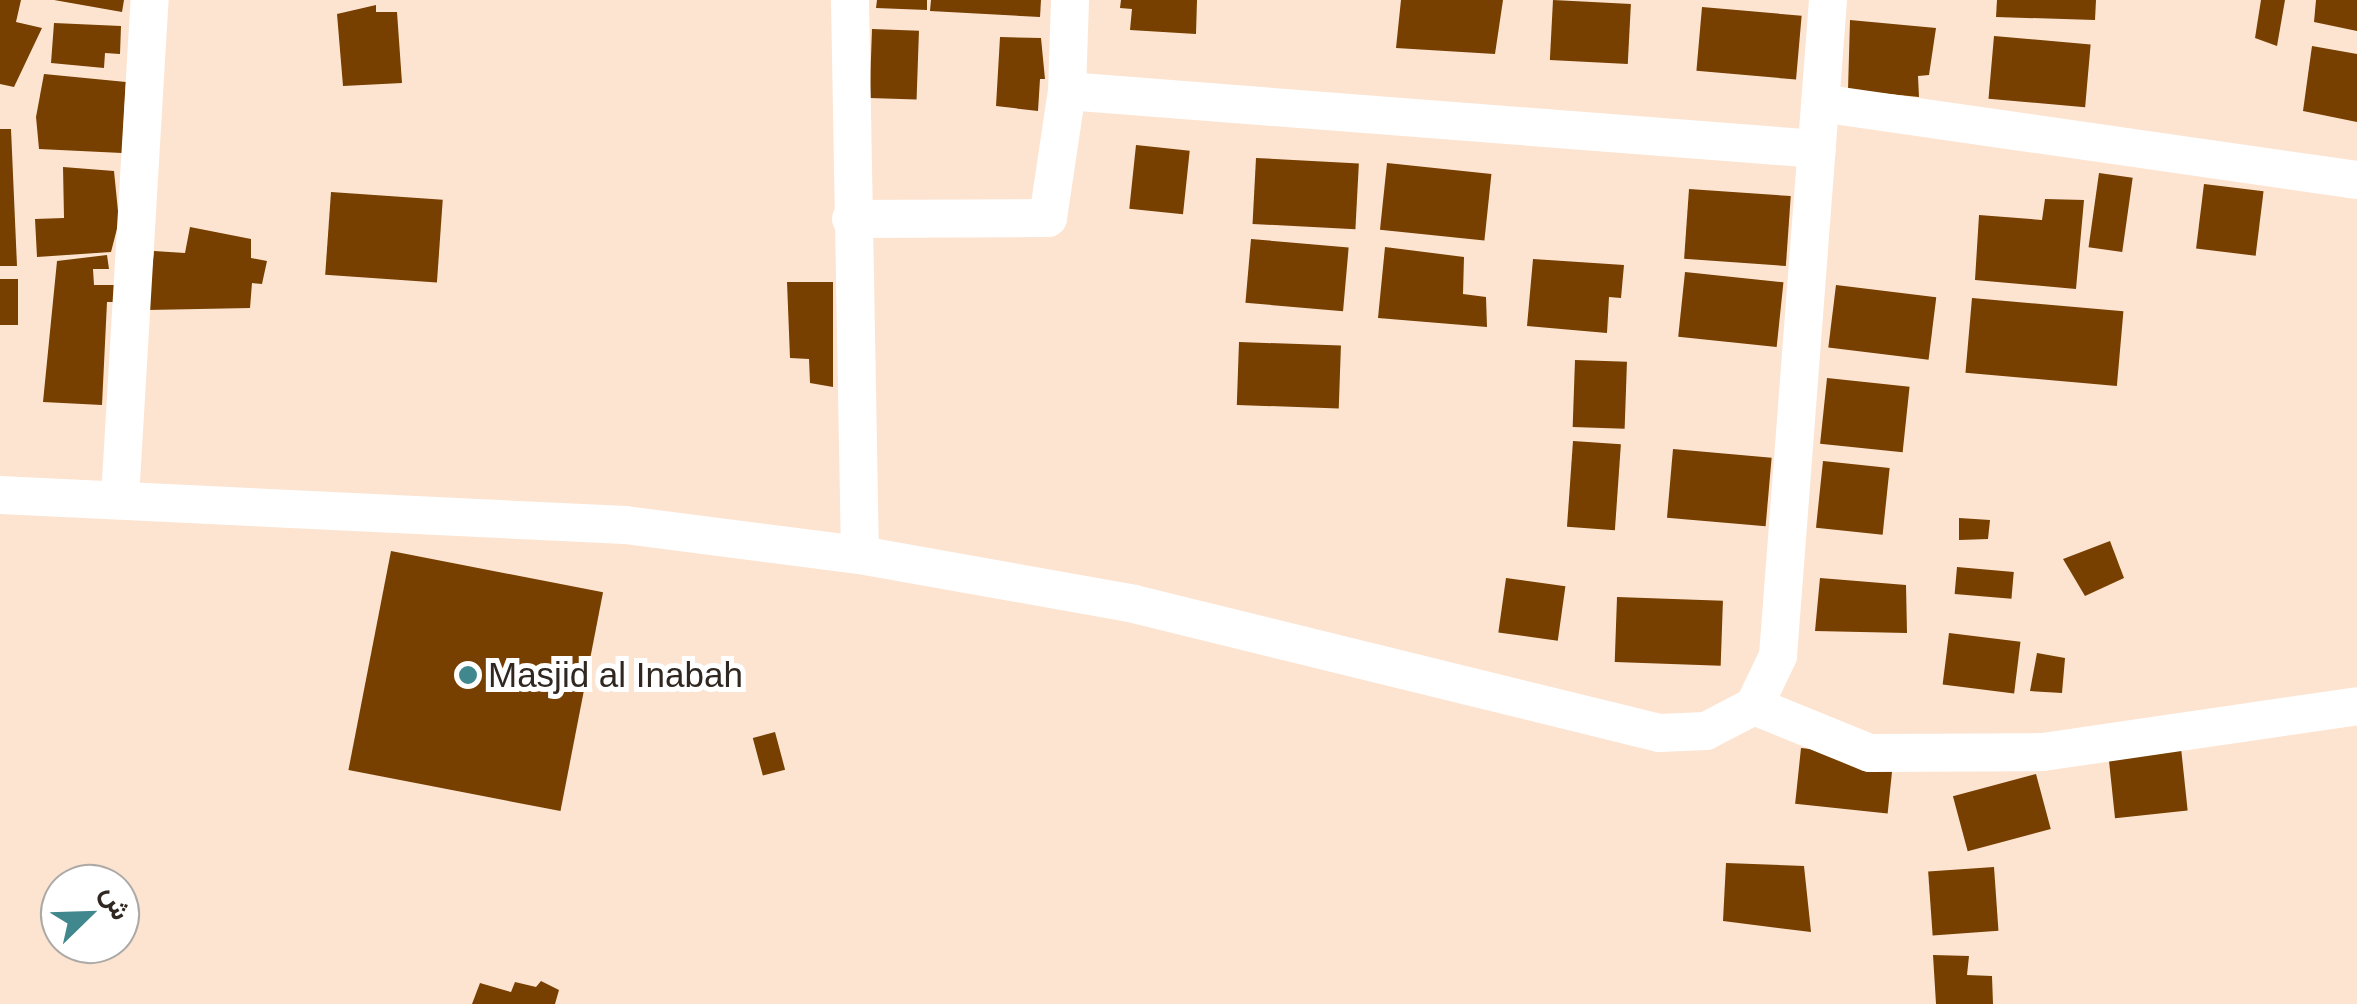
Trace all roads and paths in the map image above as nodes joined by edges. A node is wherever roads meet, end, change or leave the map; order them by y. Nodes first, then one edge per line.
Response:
1 (150, 0) edge
2 (850, 0) edge
3 (1070, 0) edge
4 (1828, 0) edge
5 (1067, 91) junction
6 (1820, 103) junction
7 (1816, 149) junction
8 (2357, 180) edge
9 (851, 219) junction
10 (0, 494) edge
11 (120, 498) junction
12 (860, 555) junction
13 (1754, 706) junction
14 (2357, 706) edge

1 - 11 street
2 - 9 street
3 - 5 street
4 - 6 street
5 - 7 street
5 - 9 street
6 - 7 street
6 - 8 street
7 - 13 street
9 - 12 street
10 - 11 street
11 - 12 street
12 - 13 street
13 - 14 street

